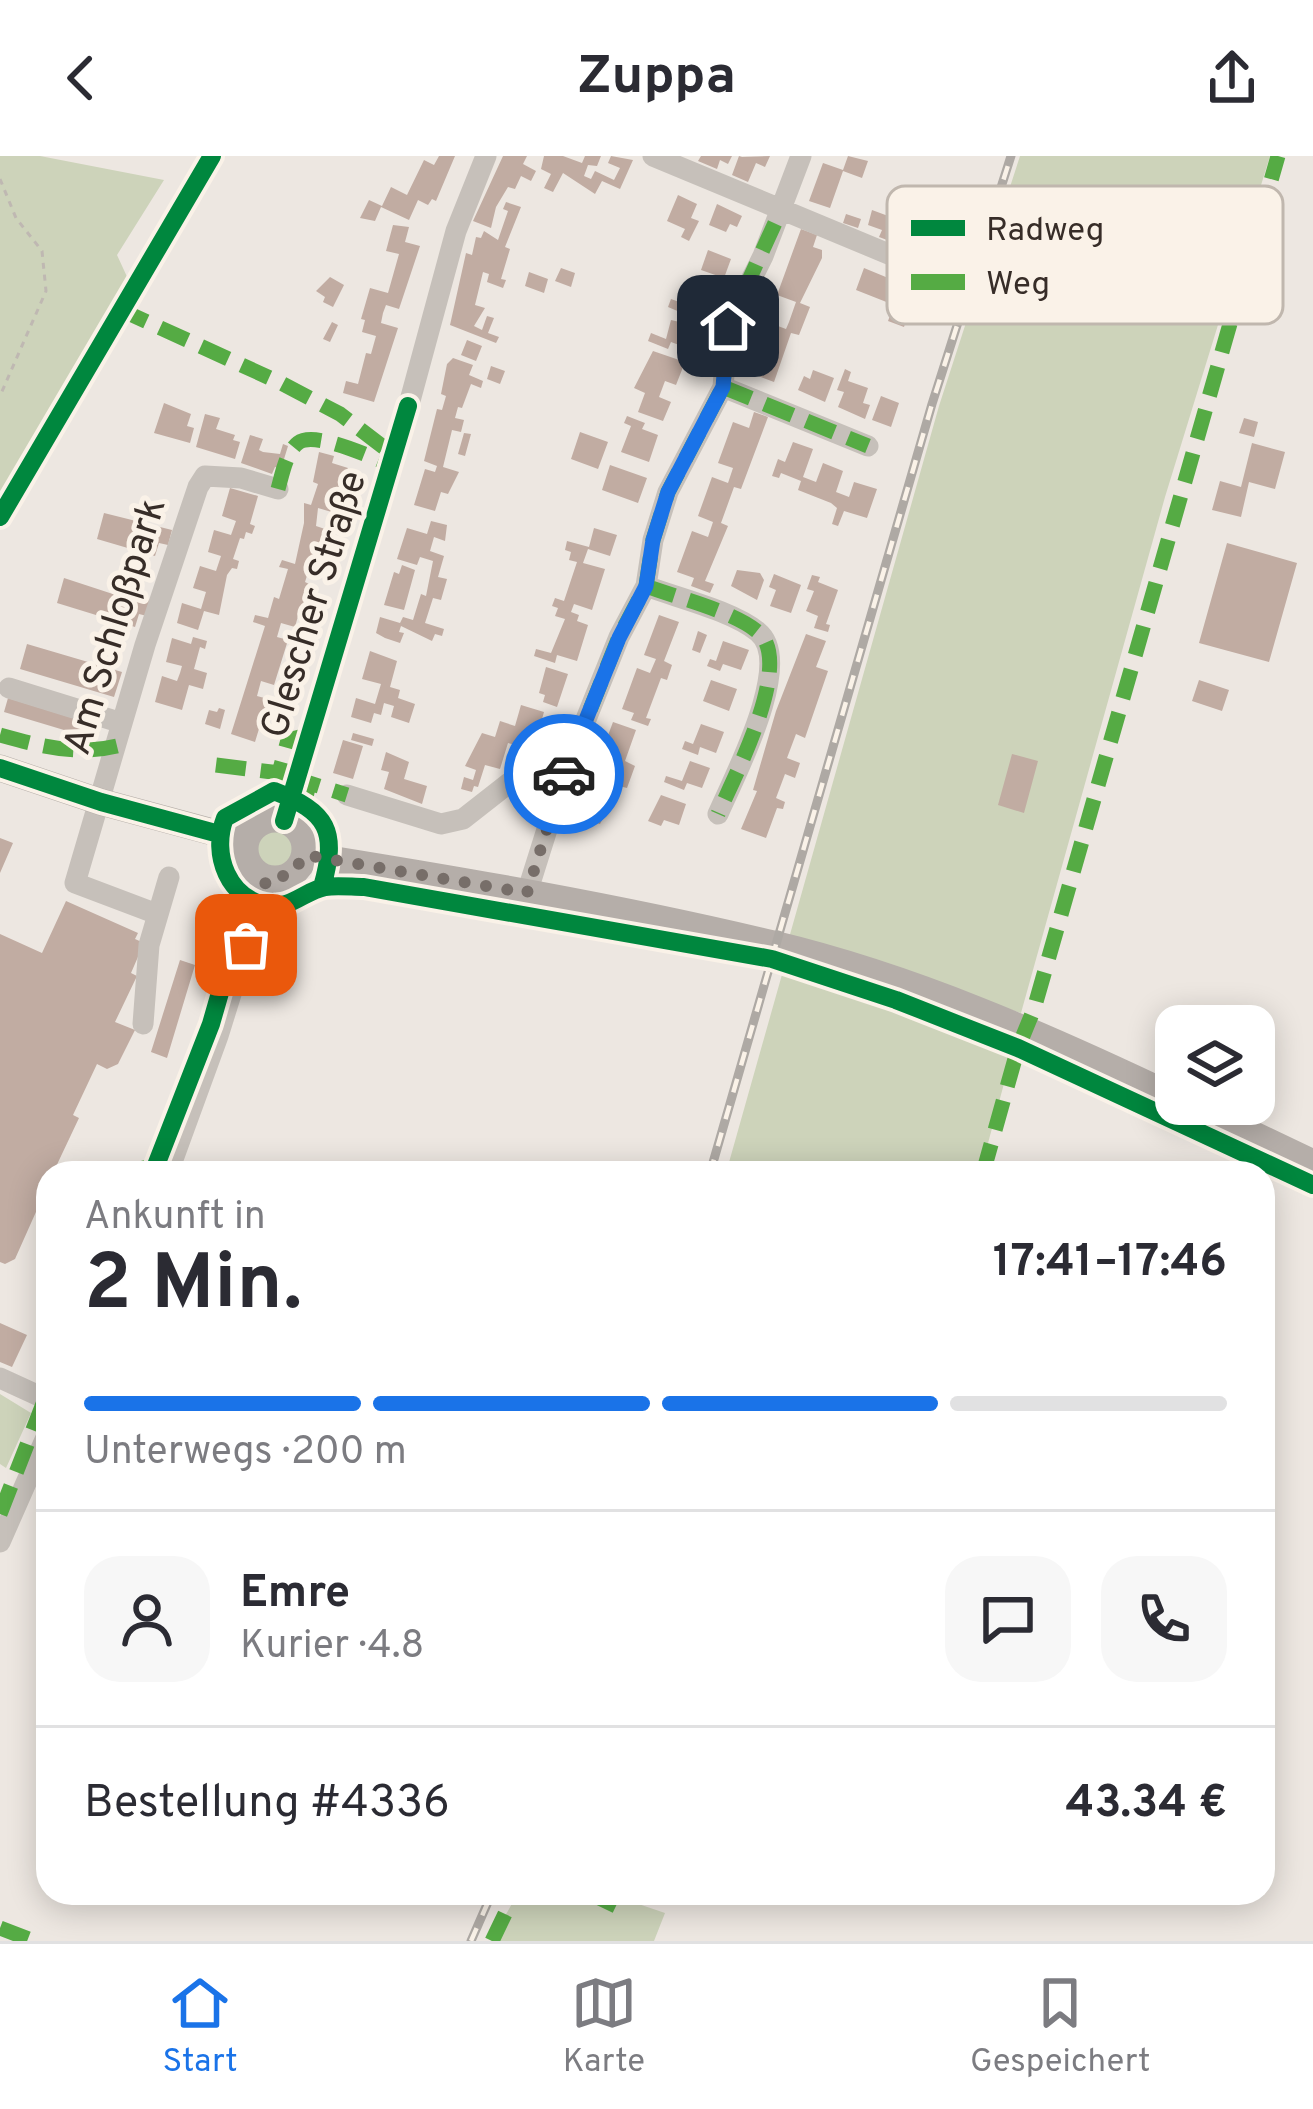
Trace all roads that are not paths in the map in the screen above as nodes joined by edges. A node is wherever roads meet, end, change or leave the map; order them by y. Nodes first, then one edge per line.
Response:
1 (486, 156) edge
2 (652, 156) edge
3 (801, 156) edge
4 (781, 212) junction
5 (887, 254) edge
6 (723, 387) junction
7 (868, 446) dead end
8 (278, 489) dead end
9 (646, 586) junction
10 (9, 688) dead end
11 (122, 723) junction
12 (0, 767) edge
13 (557, 793) junction
14 (347, 795) dead end
15 (101, 802) junction
16 (718, 814) dead end
17 (284, 821) junction
18 (246, 841) junction
19 (305, 855) junction
20 (169, 877) dead end
21 (267, 878) junction
22 (527, 893) junction
23 (157, 914) junction
24 (143, 1024) dead end
25 (1155, 1089) edge
26 (1233, 1125) edge
27 (172, 1161) edge
28 (1313, 1163) edge
29 (0, 1378) edge
30 (36, 1394) edge
31 (36, 1460) edge
32 (0, 1542) edge

1 - 17 street, Glescher Straße
2 - 4 street
3 - 4 street
4 - 5 street
4 - 6 street
6 - 7 street
6 - 9 street
8 - 11 street, Am Schloßpark
9 - 13 street
9 - 16 street
10 - 11 street
11 - 15 street, Am Schloßpark
12 - 15 main road
13 - 14 street
13 - 22 street
15 - 18 main road
15 - 23 street, Am Schloßpark
17 - 18 main road
17 - 19 main road
18 - 21 main road
19 - 21 main road
19 - 22 main road
20 - 23 street
21 - 27 street
22 - 25 main road
23 - 24 street
26 - 28 main road
29 - 30 street
31 - 32 street

